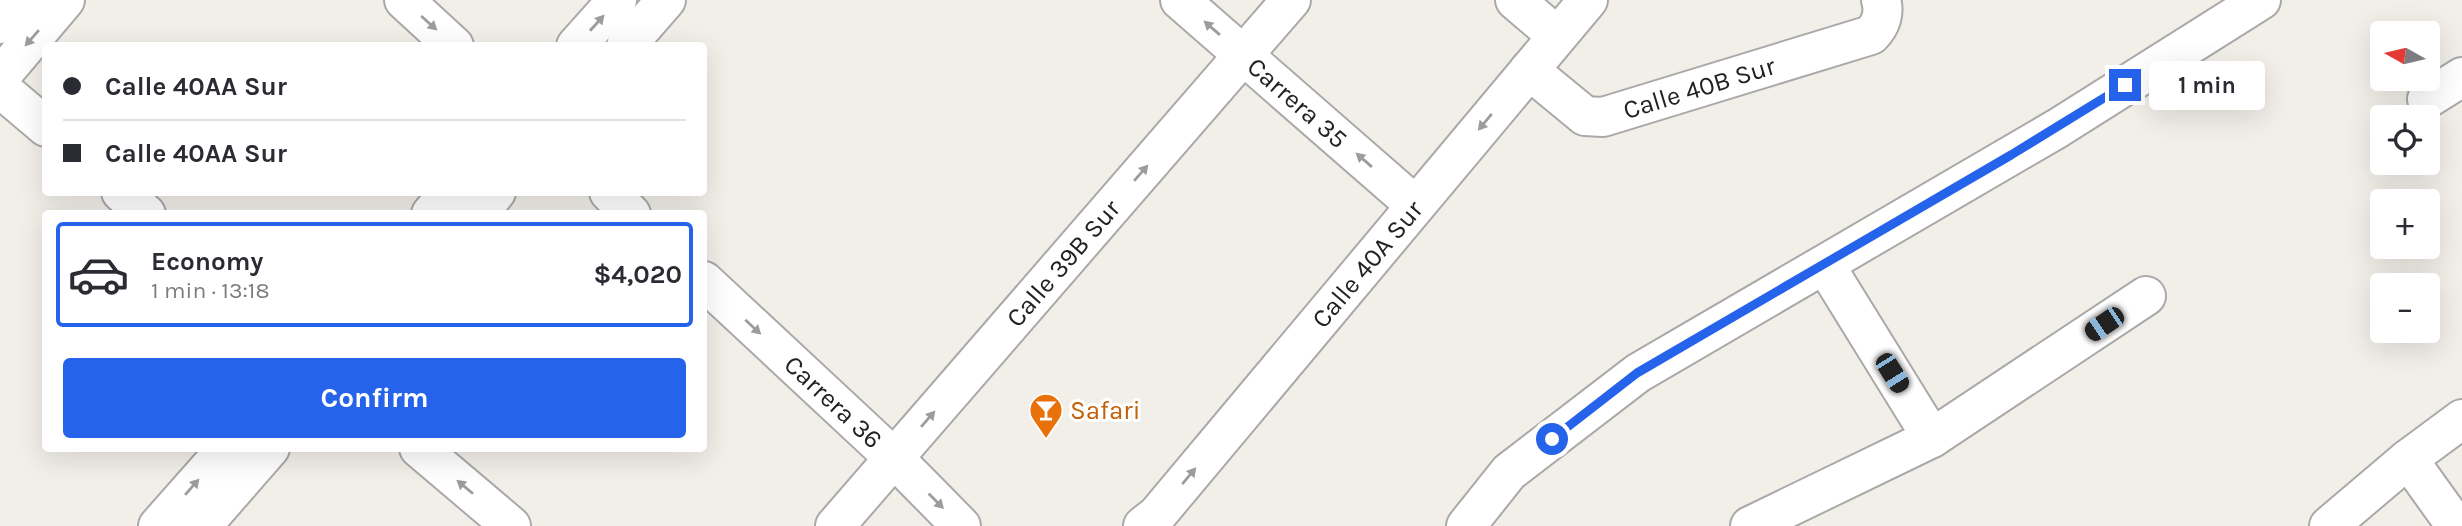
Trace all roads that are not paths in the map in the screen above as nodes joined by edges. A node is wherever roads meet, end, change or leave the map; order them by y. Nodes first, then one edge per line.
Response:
1 (21, 0) edge
2 (65, 0) edge
3 (404, 0) edge
4 (617, 0) edge
5 (666, 0) edge
6 (1180, 0) edge
7 (1291, 0) edge
8 (1515, 0) edge
9 (1588, 0) edge
10 (2261, 0) edge
11 (1880, 14) edge
12 (0, 24) edge
13 (1557, 36) junction
14 (450, 42) edge
15 (580, 42) edge
16 (629, 42) edge
17 (1243, 55) junction
18 (1529, 70) junction
19 (0, 77) edge
20 (2462, 77) edge
21 (0, 88) edge
22 (2427, 99) dead end
23 (42, 124) edge
24 (126, 196) edge
25 (447, 196) edge
26 (493, 196) edge
27 (613, 196) edge
28 (1415, 205) junction
29 (141, 210) edge
30 (434, 210) edge
31 (481, 210) edge
32 (627, 210) edge
33 (1825, 265) junction
34 (707, 284) edge
35 (2146, 296) dead end
36 (2462, 419) edge
37 (1932, 438) junction
38 (223, 452) edge
39 (267, 452) edge
40 (424, 452) edge
41 (894, 458) junction
42 (2408, 459) junction
43 (158, 526) edge
44 (202, 526) edge
45 (511, 526) edge
46 (835, 526) edge
47 (961, 526) edge
48 (1143, 526) edge
49 (1466, 526) edge
50 (1750, 526) edge
51 (2329, 526) edge
52 (2456, 526) edge

1 - 12 street
2 -> 19 street
3 -> 14 street
15 -> 4 street
5 - 16 street
17 -> 6 street, Carrera 35
7 - 17 street, Calle 39B Sur
8 - 13 street
9 - 13 street, Calle 40A Sur
10 - 33 street
11 - 18 street, Calle 40B Sur
13 - 18 street, Calle 40A Sur
28 -> 17 street, Carrera 35
41 -> 17 street, Calle 39B Sur
18 -> 28 street, Calle 40A Sur
20 - 22 street
21 - 23 street
24 - 29 street
25 - 30 street
26 - 31 street
27 - 32 street
48 -> 28 street, Calle 40A Sur
33 - 37 street
33 - 49 street
34 -> 41 street, Carrera 36
35 - 37 street
36 - 42 street
37 - 50 street
43 -> 38 street
39 - 44 street
45 -> 40 street
41 - 46 street, Calle 39B Sur
41 -> 47 street, Carrera 36
42 - 51 street
42 - 52 street

